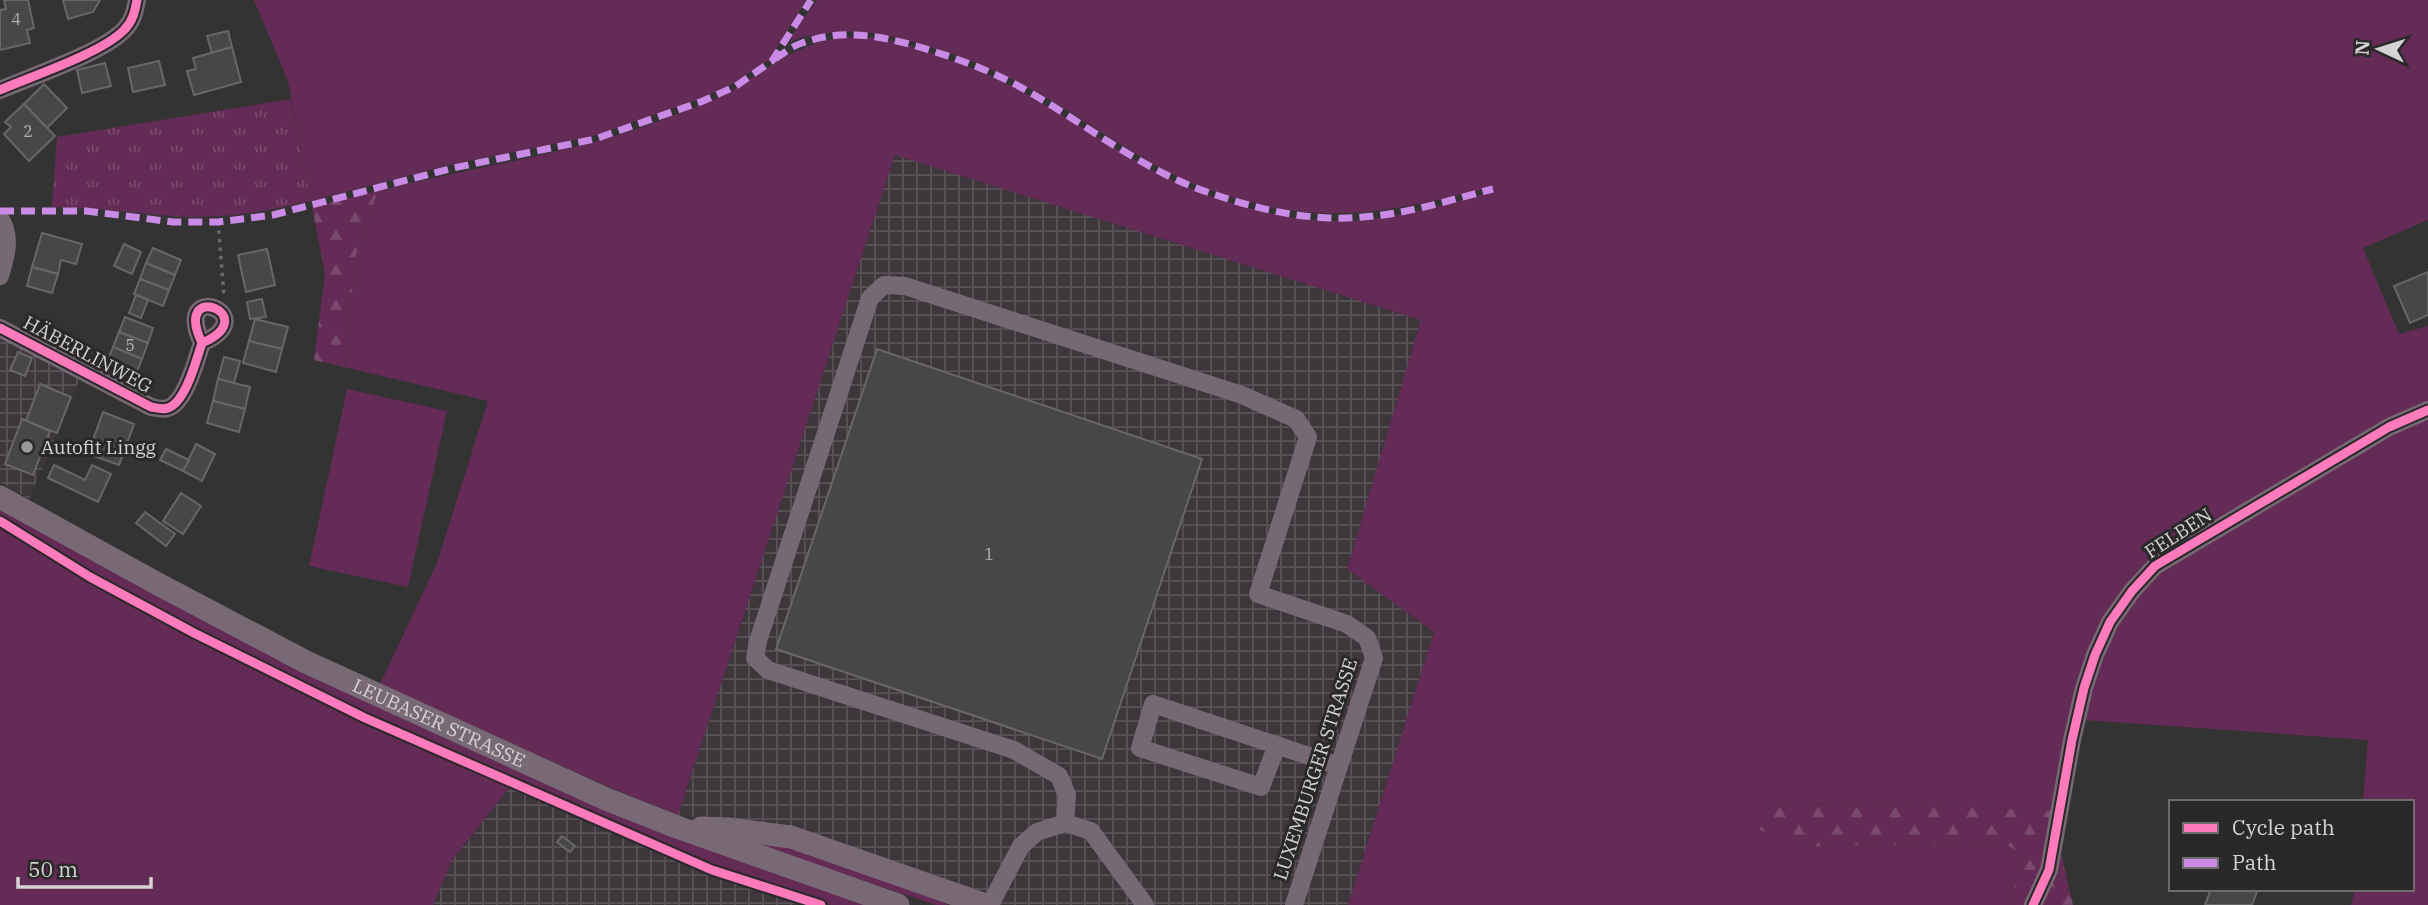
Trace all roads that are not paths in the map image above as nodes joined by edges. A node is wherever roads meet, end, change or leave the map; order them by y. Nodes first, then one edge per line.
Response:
1 (137, 0) edge
2 (0, 90) edge
3 (0, 218) edge
4 (0, 276) edge
5 (0, 328) edge
6 (202, 343) junction
7 (2428, 410) edge
8 (0, 497) edge
9 (1277, 745) junction
10 (1339, 766) junction
11 (1065, 823) junction
12 (677, 827) junction
13 (898, 905) edge
14 (988, 905) edge
15 (1145, 905) edge
16 (1294, 905) edge
17 (2033, 905) edge

1 - 2 street
3 - 4 street
5 - 6 street, HÄBERLINWEG
6 - 6 street, HÄBERLINWEG
7 - 17 street, FELBEN
8 - 12 main road, LEUBASER STRASSE
9 - 9 street
9 - 10 street
10 - 11 street, LUXEMBURGER STRASSE
10 - 16 street, LUXEMBURGER STRASSE
11 - 14 street
11 - 15 street
12 - 13 main road, LEUBASER STRASSE
12 - 14 main road

